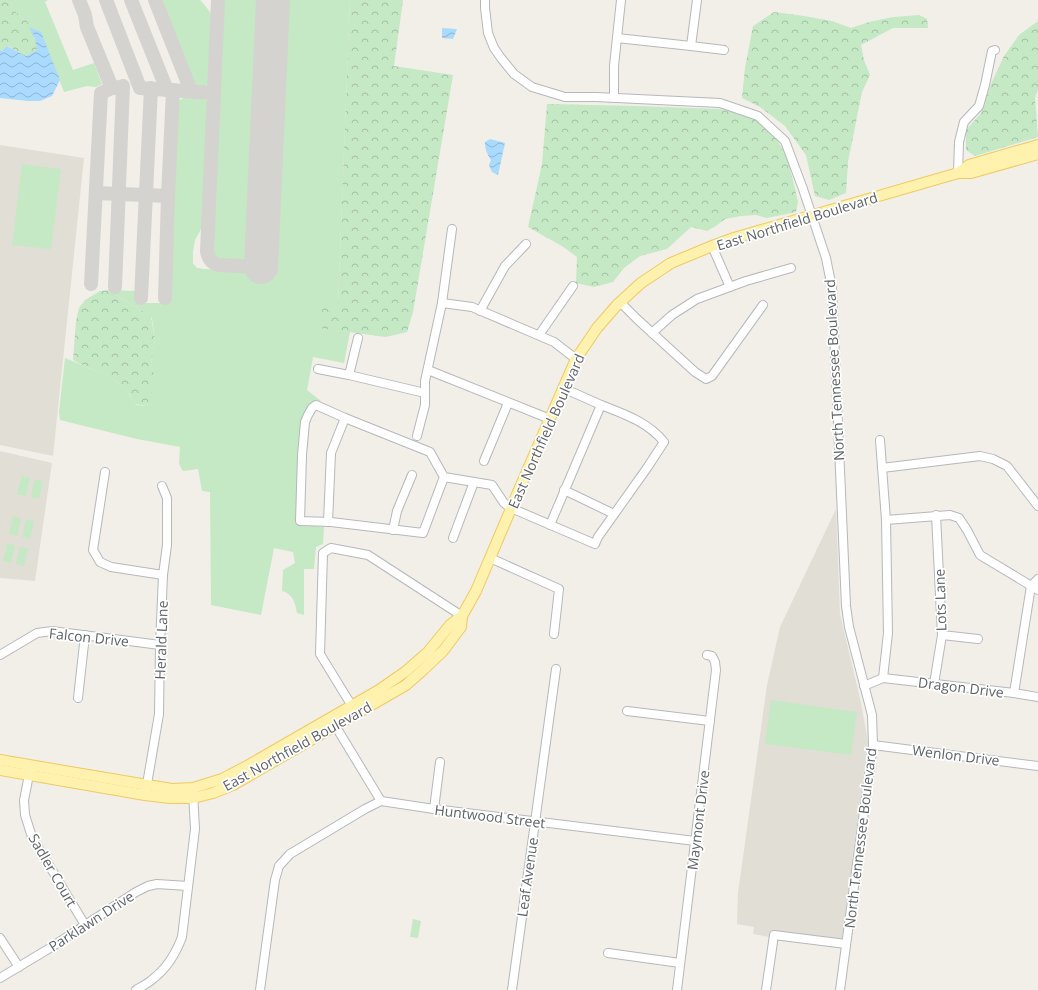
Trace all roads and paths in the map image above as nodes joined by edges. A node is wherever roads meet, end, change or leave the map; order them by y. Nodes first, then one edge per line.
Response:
1 (485, 0) edge
2 (621, 0) edge
3 (697, 0) edge
4 (617, 38) junction
5 (691, 46) junction
6 (724, 50) dead end
7 (995, 50) dead end
8 (614, 98) junction
9 (1038, 145) edge
10 (1038, 154) edge
11 (958, 173) junction
12 (812, 216) junction
13 (452, 229) dead end
14 (526, 244) dead end
15 (712, 246) junction
16 (791, 268) dead end
17 (573, 286) dead end
18 (730, 287) junction
19 (620, 302) junction
20 (442, 303) junction
21 (763, 304) dead end
22 (480, 310) junction
23 (652, 333) junction
24 (538, 335) junction
25 (358, 338) dead end
26 (576, 358) junction
27 (318, 369) dead end
28 (428, 370) junction
29 (349, 375) junction
30 (563, 388) junction
31 (425, 393) junction
32 (508, 403) junction
33 (601, 405) junction
34 (345, 418) junction
35 (550, 419) junction
36 (417, 436) dead end
37 (880, 440) dead end
38 (484, 461) dead end
39 (882, 468) junction
40 (104, 472) dead end
41 (412, 475) dead end
42 (444, 477) junction
43 (474, 482) junction
44 (162, 486) dead end
45 (564, 490) junction
46 (1038, 506) edge
47 (511, 508) junction
48 (614, 514) junction
49 (936, 515) junction
50 (886, 520) junction
51 (328, 522) junction
52 (550, 525) junction
53 (393, 530) junction
54 (453, 538) dead end
55 (490, 558) junction
56 (163, 575) junction
57 (1038, 578) edge
58 (1034, 588) edge
59 (462, 616) junction
60 (554, 634) dead end
61 (85, 635) junction
62 (942, 635) junction
63 (978, 639) dead end
64 (160, 645) junction
65 (0, 655) edge
66 (707, 655) dead end
67 (556, 669) dead end
68 (883, 678) junction
69 (934, 684) junction
70 (864, 686) junction
71 (1014, 693) junction
72 (1038, 697) edge
73 (78, 698) dead end
74 (354, 709) junction
75 (627, 711) dead end
76 (710, 721) junction
77 (333, 722) junction
78 (873, 745) junction
79 (0, 760) edge
80 (440, 762) dead end
81 (1038, 766) edge
82 (0, 770) edge
83 (30, 770) junction
84 (146, 790) junction
85 (193, 793) junction
86 (381, 801) junction
87 (434, 808) junction
88 (535, 822) junction
89 (695, 841) junction
90 (188, 886) junction
91 (85, 925) junction
92 (0, 938) edge
93 (846, 944) junction
94 (608, 953) dead end
95 (680, 963) junction
96 (18, 967) junction
97 (0, 978) edge
98 (136, 990) edge
99 (260, 990) edge
100 (512, 990) edge
101 (677, 990) edge
102 (766, 990) edge
103 (840, 990) edge

1 - 8 street, North Tennessee Boulevard
2 - 4 street
3 - 5 street
4 - 5 street
4 - 8 street
5 - 6 street
7 - 11 street
8 - 12 street, North Tennessee Boulevard
9 - 11 main road, East Northfield Boulevard
10 - 11 main road, East Northfield Boulevard
11 - 12 main road, East Northfield Boulevard
12 - 15 main road, East Northfield Boulevard
12 - 70 street, North Tennessee Boulevard
13 - 20 street
14 - 22 street
15 - 18 street
15 - 19 main road, East Northfield Boulevard
16 - 18 street
17 - 24 street
18 - 23 street
19 - 23 street
19 - 26 main road, East Northfield Boulevard
20 - 22 street
20 - 28 street
21 - 23 street
22 - 24 street
24 - 26 street
25 - 29 street
26 - 30 main road, East Northfield Boulevard
27 - 29 street
28 - 31 street
28 - 32 street
29 - 31 street
30 - 33 street
30 - 35 main road, East Northfield Boulevard
31 - 36 street
32 - 35 street
32 - 38 street
33 - 45 street
33 - 48 street
34 - 42 street
34 - 51 street
34 - 51 street
35 - 47 main road, East Northfield Boulevard
37 - 39 street
39 - 46 street
39 - 50 street
40 - 56 street
41 - 53 street
42 - 43 street
42 - 53 street
43 - 47 street
43 - 54 street
44 - 56 street, Herald Lane
45 - 48 street
45 - 52 street
47 - 52 street
47 - 55 main road, East Northfield Boulevard
48 - 52 street
49 - 50 street
49 - 58 street
49 - 62 street, Lots Lane
50 - 68 street
51 - 53 street
55 - 59 main road, East Northfield Boulevard
55 - 60 street
56 - 64 street, Herald Lane
57 - 58 street
58 - 71 street
59 - 74 main road, East Northfield Boulevard
59 - 74 street
61 - 64 street, Falcon Drive
61 - 65 street, Falcon Drive
61 - 73 street
62 - 63 street
62 - 69 street, Lots Lane
64 - 84 street, Herald Lane
66 - 76 street, Maymont Drive
67 - 88 street, Leaf Avenue
68 - 69 street, Dragon Drive
68 - 70 street
69 - 71 street, Dragon Drive
70 - 78 street, North Tennessee Boulevard
71 - 72 street, Dragon Drive
74 - 77 main road, East Northfield Boulevard
75 - 76 street
76 - 89 street, Maymont Drive
77 - 85 main road, East Northfield Boulevard
77 - 86 street
78 - 81 street, Wenlon Drive
78 - 93 street, North Tennessee Boulevard
79 - 83 main road, East Northfield Boulevard
80 - 87 street
82 - 83 main road, East Northfield Boulevard
83 - 84 main road, East Northfield Boulevard
83 - 91 street, Sadler Court
84 - 85 main road, East Northfield Boulevard
85 - 90 street
86 - 87 street, Huntwood Street
86 - 99 street
87 - 88 street, Huntwood Street
88 - 89 street, Huntwood Street
88 - 100 street, Leaf Avenue
89 - 95 street, Maymont Drive
90 - 91 street, Parklawn Drive
90 - 98 street
91 - 96 street, Parklawn Drive
92 - 96 street
93 - 102 street
93 - 103 street, North Tennessee Boulevard
94 - 95 street
95 - 101 street, Maymont Drive
96 - 97 street, Parklawn Drive

